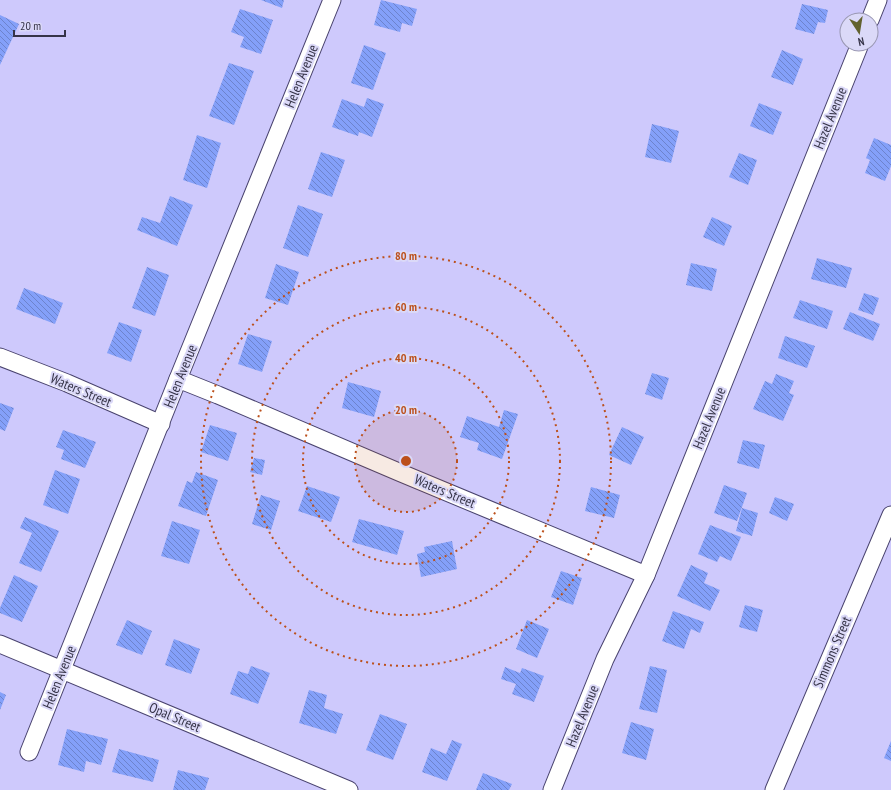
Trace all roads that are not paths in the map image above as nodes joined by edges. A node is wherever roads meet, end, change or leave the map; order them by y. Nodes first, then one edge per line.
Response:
1 (332, 0) edge
2 (878, 0) edge
3 (873, 12) edge
4 (857, 52) edge
5 (0, 357) edge
6 (178, 379) junction
7 (161, 424) junction
8 (891, 515) edge
9 (646, 575) junction
10 (0, 644) edge
11 (62, 670) junction
12 (28, 752) dead end
13 (349, 790) edge
14 (552, 790) edge
15 (774, 790) edge

1 - 6 street, Helen Avenue
2 - 3 street
4 - 9 street, Hazel Avenue
5 - 7 street, Waters Street
6 - 7 street, Helen Avenue
6 - 9 street, Waters Street
7 - 11 street, Helen Avenue
8 - 15 street, Simmons Street
9 - 14 street, Hazel Avenue
10 - 11 street, Opal Street
11 - 12 street, Helen Avenue
11 - 13 street, Opal Street

